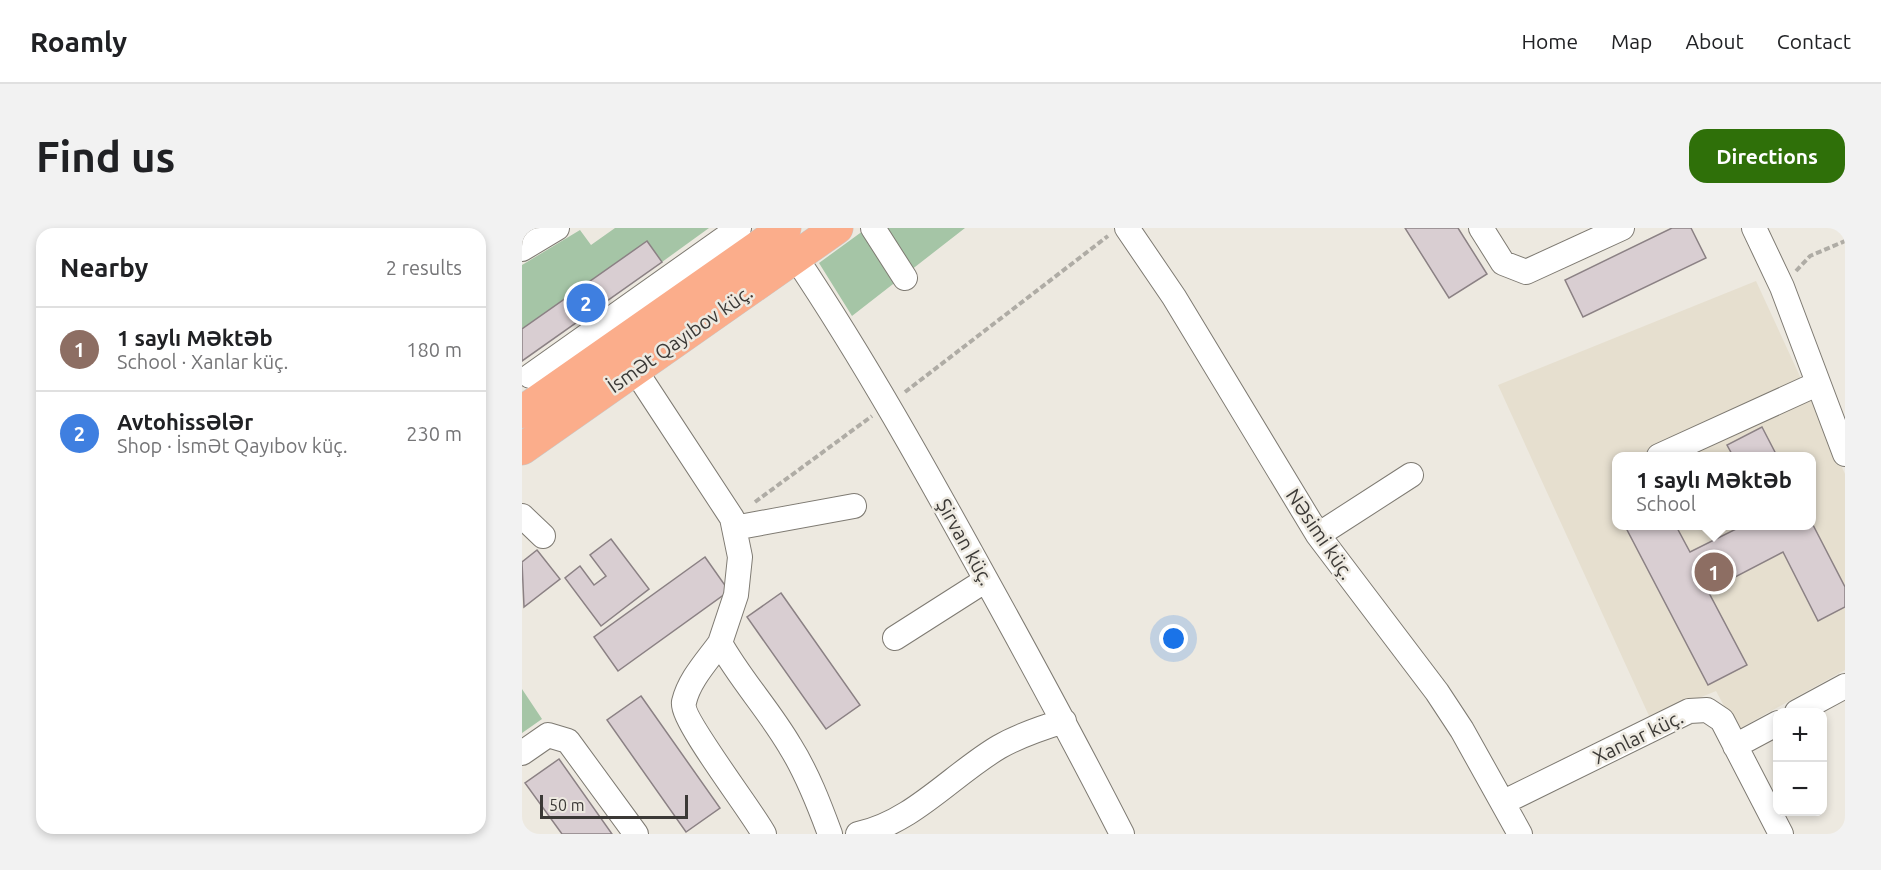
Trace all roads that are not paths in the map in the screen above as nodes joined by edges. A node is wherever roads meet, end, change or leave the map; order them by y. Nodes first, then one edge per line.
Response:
1 (557, 228) edge
2 (739, 228) edge
3 (785, 228) edge
4 (837, 228) edge
5 (873, 228) edge
6 (1481, 228) edge
7 (1622, 228) edge
8 (1754, 228) edge
9 (1118, 232) edge
10 (522, 249) edge
11 (796, 258) junction
12 (905, 278) dead end
13 (620, 346) junction
14 (530, 376) dead end
15 (1818, 384) junction
16 (522, 412) edge
17 (522, 449) edge
18 (1668, 452) edge
19 (1845, 454) edge
20 (1411, 475) dead end
21 (854, 506) dead end
22 (522, 516) edge
23 (733, 523) junction
24 (1318, 535) junction
25 (543, 536) dead end
26 (986, 580) junction
27 (895, 638) dead end
28 (720, 643) junction
29 (1845, 686) edge
30 (1804, 708) edge
31 (1064, 721) junction
32 (1773, 726) edge
33 (1735, 746) junction
34 (522, 753) edge
35 (1504, 802) junction
36 (636, 834) edge
37 (764, 834) edge
38 (830, 834) edge
39 (858, 834) edge
40 (1122, 834) edge
41 (1520, 834) edge
42 (1781, 834) edge

1 - 10 street
2 - 13 street
3 - 13 main road, İsmət Qayıbov küç.
4 - 11 main road, İsmət Qayıbov küç.
5 - 12 street
6 - 7 street
8 - 15 street
9 - 24 street, Nəsimi küç.
11 - 13 main road, İsmət Qayıbov küç.
11 - 26 street, Şirvan küç.
13 - 14 street
13 - 16 main road, İsmət Qayıbov küç.
13 - 17 main road, İsmət Qayıbov küç.
13 - 23 street
15 - 18 street
15 - 19 street
20 - 24 street
21 - 23 street
22 - 25 street
23 - 28 street
24 - 35 street, Nəsimi küç.
26 - 27 street
26 - 31 street, Şirvan küç.
28 - 37 street
28 - 38 street
29 - 30 street
31 - 39 street
31 - 40 street, Şirvan küç.
32 - 33 street
33 - 35 street, Xanlar küç.
33 - 42 street, Xanlar küç.
34 - 36 street
35 - 41 street, Nəsimi küç.

